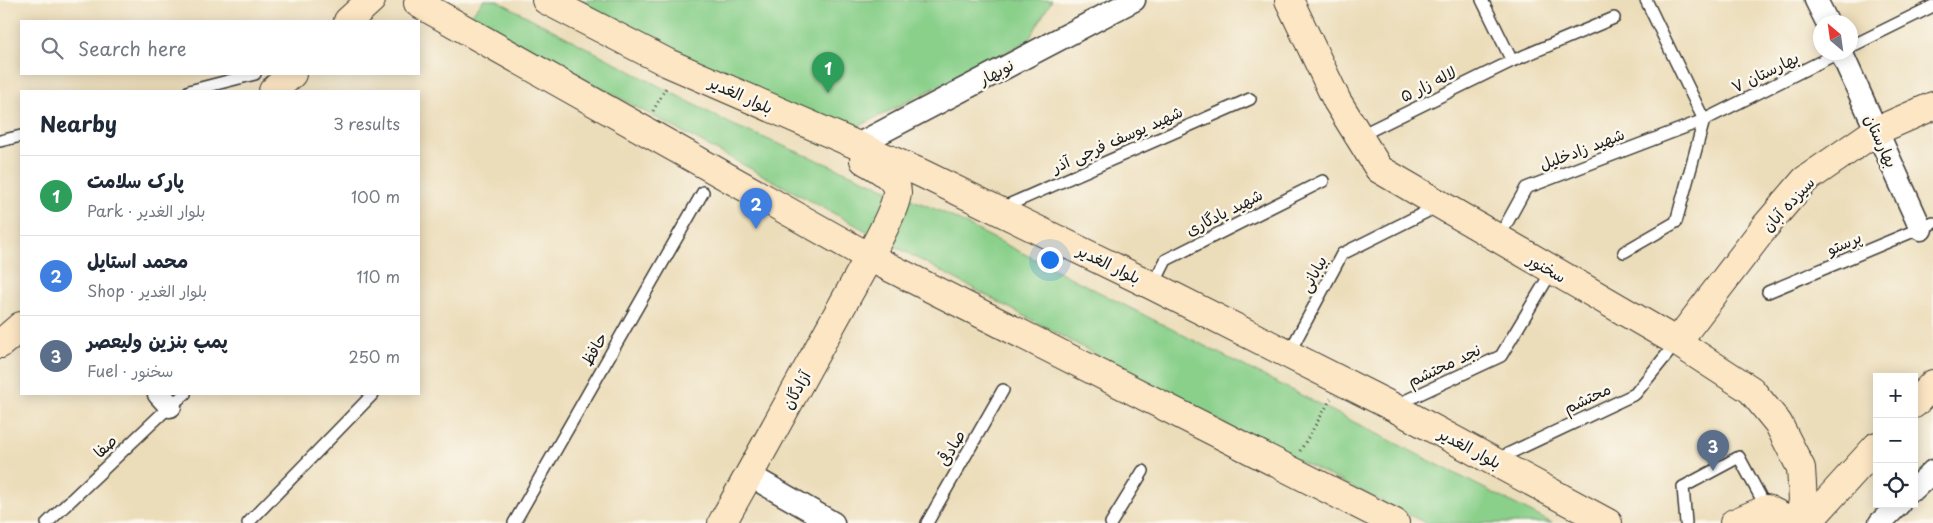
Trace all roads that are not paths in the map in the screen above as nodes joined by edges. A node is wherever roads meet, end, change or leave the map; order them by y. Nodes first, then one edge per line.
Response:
1 (371, 0) edge
2 (456, 0) edge
3 (546, 0) edge
4 (1134, 0) edge
5 (1289, 0) edge
6 (1482, 0) edge
7 (1646, 0) edge
8 (1816, 0) edge
9 (414, 1) edge
10 (1933, 6) edge
11 (1824, 15) edge
12 (1614, 18) dead end
13 (349, 20) edge
14 (1858, 43) edge
15 (1825, 60) edge
16 (1845, 60) edge
17 (1512, 62) junction
18 (251, 75) edge
19 (291, 75) edge
20 (193, 90) edge
21 (274, 90) edge
22 (1250, 99) dead end
23 (1933, 106) edge
24 (1704, 120) junction
25 (1876, 131) junction
26 (828, 134) junction
27 (20, 136) edge
28 (1359, 136) junction
29 (0, 142) edge
30 (858, 145) junction
31 (1323, 181) dead end
32 (703, 192) dead end
33 (1440, 205) junction
34 (997, 210) junction
35 (1927, 226) edge
36 (1498, 239) junction
37 (1624, 252) dead end
38 (869, 257) junction
39 (1552, 271) junction
40 (1153, 286) junction
41 (1768, 292) dead end
42 (20, 327) edge
43 (1677, 342) junction
44 (0, 344) edge
45 (1288, 353) junction
46 (1933, 384) edge
47 (1003, 390) dead end
48 (372, 395) edge
49 (171, 398) edge
50 (1918, 400) edge
51 (1392, 407) junction
52 (1873, 450) edge
53 (1493, 461) junction
54 (1144, 471) dead end
55 (1933, 471) edge
56 (749, 475) junction
57 (1918, 485) edge
58 (1895, 508) edge
59 (1776, 516) edge
60 (47, 523) edge
61 (248, 523) edge
62 (514, 523) edge
63 (722, 523) edge
64 (833, 523) edge
65 (927, 523) edge
66 (1110, 523) edge
67 (1395, 523) edge
68 (1608, 523) edge
69 (1686, 523) edge
70 (1734, 523) edge
71 (1798, 523) edge
72 (1807, 523) edge
73 (1880, 523) edge

1 - 13 street
2 - 9 street
3 - 26 street, بلوار الغدیر
4 - 30 street, نوبهار
5 - 28 street, سخنور
6 - 17 lane
7 - 24 lane
8 - 11 street
9 - 38 street
10 - 14 lane
12 - 17 lane, لاله زار ۵
15 - 24 lane, بهارستان ۷
16 - 25 street, بهارستان
17 - 28 lane, لاله زار ۵
18 - 20 lane
19 - 21 street
22 - 34 lane, شهید یوسف فرجی آذر
23 - 25 street, سیزده آبان
24 - 36 lane, شهید زادخلیل
24 - 37 lane
25 - 35 street, بهارستان
25 - 43 street, سیزده آبان
26 - 30 street, بلوار الغدیر
26 - 38 street, آزادگان
27 - 29 lane
28 - 33 street, سخنور
30 - 34 street, بلوار الغدیر
31 - 40 lane, شهید یادگاری
32 - 62 lane, حافظ
33 - 36 street, سخنور
33 - 45 lane, بیابانی
34 - 40 street, بلوار الغدیر
35 - 41 lane, پرستو
36 - 39 street, سخنور
38 - 56 street, آزادگان
38 - 67 street
39 - 43 street, سخنور
39 - 51 lane, نجد محتشم
40 - 45 street, بلوار الغدیر
42 - 44 street
43 - 53 lane, محتشم
43 - 71 street, سخنور
45 - 51 street, بلوار الغدیر
46 - 50 street
47 - 65 lane, صادقی
48 - 61 lane
49 - 60 lane, صفا
51 - 53 street, بلوار الغدیر
52 - 72 street
53 - 68 street, بلوار الغدیر
54 - 66 lane
55 - 57 street
56 - 63 street, آزادگان
56 - 64 street
58 - 73 street
59 - 69 lane
59 - 70 street

